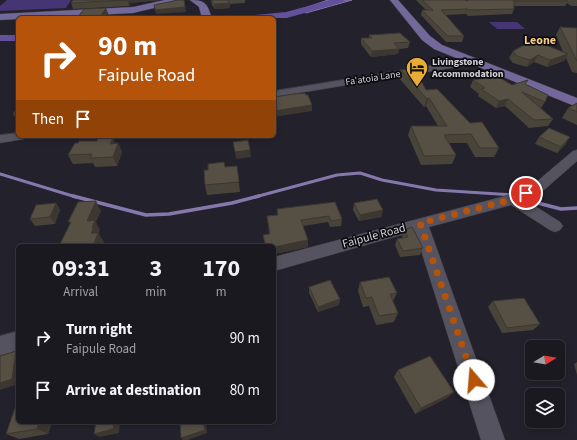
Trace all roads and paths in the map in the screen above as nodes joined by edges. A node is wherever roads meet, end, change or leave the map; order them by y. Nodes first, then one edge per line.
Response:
1 (176, 0) edge
2 (194, 0) edge
3 (394, 0) edge
4 (205, 9) edge
5 (0, 16) edge
6 (472, 62) junction
7 (276, 94) edge
8 (577, 103) edge
9 (16, 137) edge
10 (0, 139) edge
11 (577, 154) edge
12 (514, 199) junction
13 (420, 223) junction
14 (555, 226) dead end
15 (276, 263) edge
16 (16, 342) edge
17 (0, 346) edge
18 (493, 440) edge

1 - 5 main road
2 - 4 main road
3 - 6 main road
6 - 7 street, Fa'atoia Lane
6 - 8 main road
9 - 10 street
11 - 12 street, Faipule Road
12 - 13 street, Faipule Road
12 - 14 street
13 - 15 street, Faipule Road
13 - 18 street
16 - 17 street

